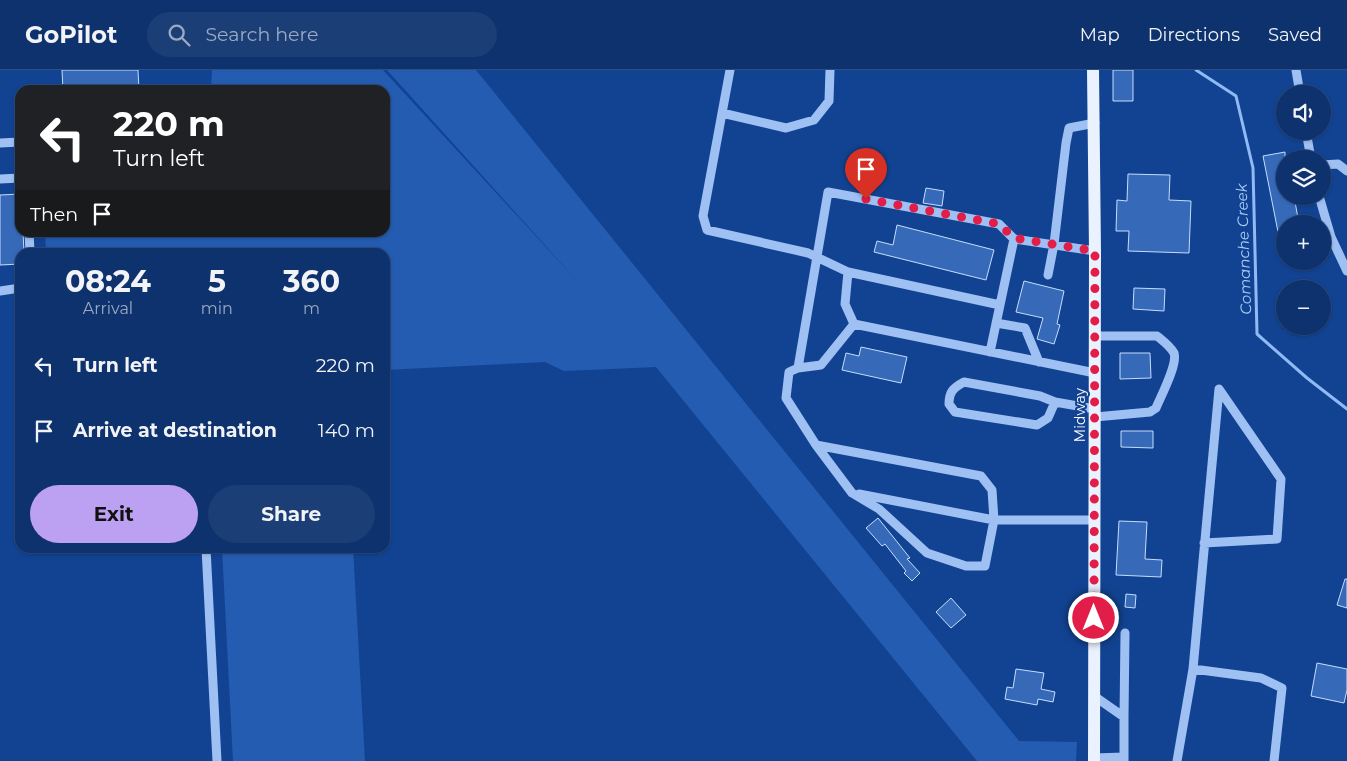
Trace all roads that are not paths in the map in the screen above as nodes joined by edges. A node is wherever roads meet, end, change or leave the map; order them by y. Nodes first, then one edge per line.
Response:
1 (730, 70) edge
2 (830, 70) edge
3 (1093, 70) edge
4 (1296, 70) edge
5 (1298, 85) edge
6 (722, 112) junction
7 (1095, 122) junction
8 (15, 142) edge
9 (0, 143) edge
10 (1331, 164) edge
11 (1347, 171) edge
12 (15, 178) edge
13 (0, 179) edge
14 (1322, 205) edge
15 (1014, 238) junction
16 (1054, 244) junction
17 (1095, 251) junction
18 (816, 257) junction
19 (848, 272) junction
20 (1347, 272) edge
21 (1048, 275) dead end
22 (15, 289) edge
23 (0, 291) edge
24 (1000, 305) junction
25 (996, 323) junction
26 (854, 324) junction
27 (1095, 336) junction
28 (990, 352) junction
29 (1039, 362) junction
30 (798, 368) junction
31 (1095, 373) junction
32 (1055, 402) junction
33 (1095, 413) junction
34 (816, 446) junction
35 (852, 493) junction
36 (994, 520) junction
37 (1094, 520) junction
38 (1204, 543) junction
39 (206, 553) edge
40 (1125, 633) dead end
41 (1193, 668) junction
42 (1094, 696) junction
43 (1124, 717) junction
44 (1094, 759) edge
45 (1124, 759) edge
46 (217, 761) edge
47 (1177, 761) edge
48 (1274, 761) edge

1 - 6 street
2 - 6 street
3 - 7 main road, Midway
4 - 5 street
6 - 18 street
7 - 16 street
7 - 17 main road, Midway
8 - 9 street
10 - 11 street
12 - 13 street
14 - 20 street
15 - 16 street
15 - 18 street
15 - 24 street
16 - 17 street
16 - 21 street
17 - 27 main road, Midway
18 - 19 street
18 - 30 street
19 - 24 street
19 - 26 street
22 - 23 street
24 - 25 street
25 - 28 street
25 - 29 street
26 - 28 street
26 - 30 street
27 - 31 main road, Midway
27 - 33 street
28 - 29 street
29 - 31 street
30 - 34 street
31 - 33 main road, Midway
32 - 32 street
32 - 33 street
33 - 37 main road, Midway
34 - 35 street
34 - 36 street
35 - 36 street
35 - 36 street
36 - 37 street
37 - 42 main road, Midway
38 - 38 street
38 - 41 street
39 - 46 street
40 - 43 street
41 - 47 street
41 - 48 street
42 - 43 street
42 - 44 main road, Midway
43 - 45 street
44 - 45 street

